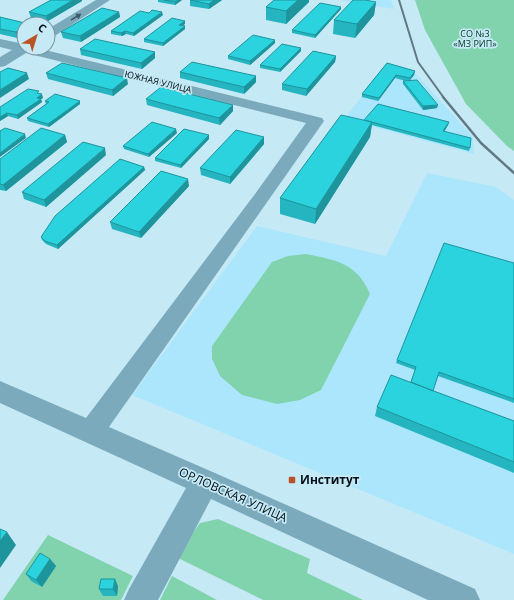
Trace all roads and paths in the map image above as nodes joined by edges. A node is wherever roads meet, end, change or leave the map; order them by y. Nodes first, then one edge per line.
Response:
1 (104, 0) edge
2 (56, 29) edge
3 (0, 42) edge
4 (16, 46) edge
5 (16, 53) edge
6 (56, 56) edge
7 (0, 63) edge
8 (0, 392) edge
9 (91, 432) junction
10 (205, 482) junction
11 (140, 600) edge
12 (464, 600) edge

2 -> 1 street
3 - 4 street, ЮЖНАЯ УЛИЦА
5 - 7 street
6 - 9 street, ЮЖНАЯ УЛИЦА
8 - 9 street, ОРЛОВСКАЯ УЛИЦА
9 - 10 street, ОРЛОВСКАЯ УЛИЦА
10 - 11 street
10 - 12 street, ОРЛОВСКАЯ УЛИЦА

